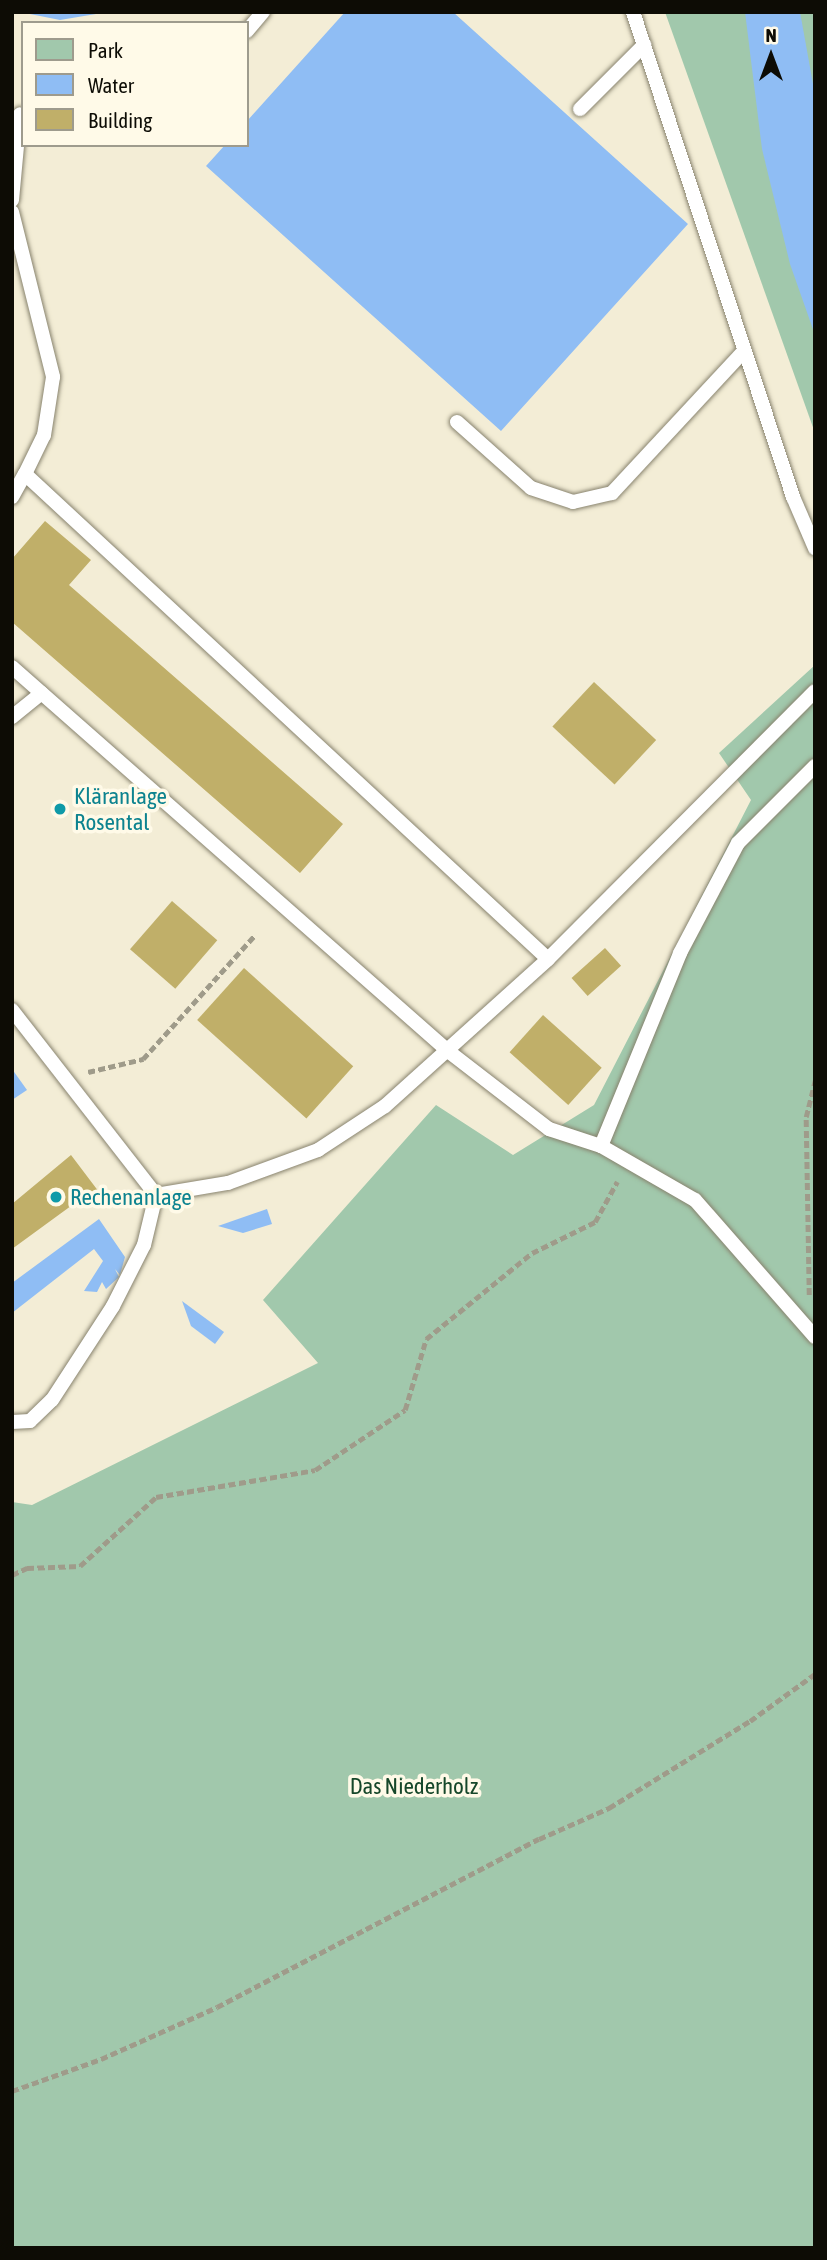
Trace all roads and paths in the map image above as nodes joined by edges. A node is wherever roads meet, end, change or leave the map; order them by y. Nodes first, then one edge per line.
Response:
1 (263, 12) edge
2 (633, 12) edge
3 (248, 30) edge
4 (644, 45) junction
5 (18, 110) edge
6 (580, 110) dead end
7 (12, 200) edge
8 (12, 212) edge
9 (744, 351) junction
10 (457, 422) dead end
11 (25, 474) junction
12 (12, 497) edge
13 (815, 548) edge
14 (12, 667) edge
15 (815, 691) edge
16 (42, 693) junction
17 (12, 717) edge
18 (815, 766) edge
19 (255, 935) dead end
20 (548, 959) junction
21 (12, 1010) edge
22 (448, 1051) junction
23 (65, 1075) junction
24 (815, 1080) edge
25 (601, 1146) junction
26 (156, 1195) junction
27 (812, 1332) edge
28 (12, 1422) edge
29 (12, 1576) edge
30 (815, 1674) edge
31 (12, 2091) edge

1 - 3 lane
2 - 4 lane
4 - 6 lane
4 - 9 lane
5 - 7 lane
8 - 11 lane
9 - 10 lane
9 - 13 lane
11 - 12 lane
11 - 20 lane
14 - 16 lane
15 - 20 lane
16 - 17 lane
16 - 22 lane
18 - 25 lane
19 - 23 path
20 - 22 lane
21 - 23 lane
22 - 25 lane
22 - 26 lane
23 - 26 lane
24 - 27 path
25 - 27 lane
25 - 29 path
26 - 28 lane
30 - 31 path

